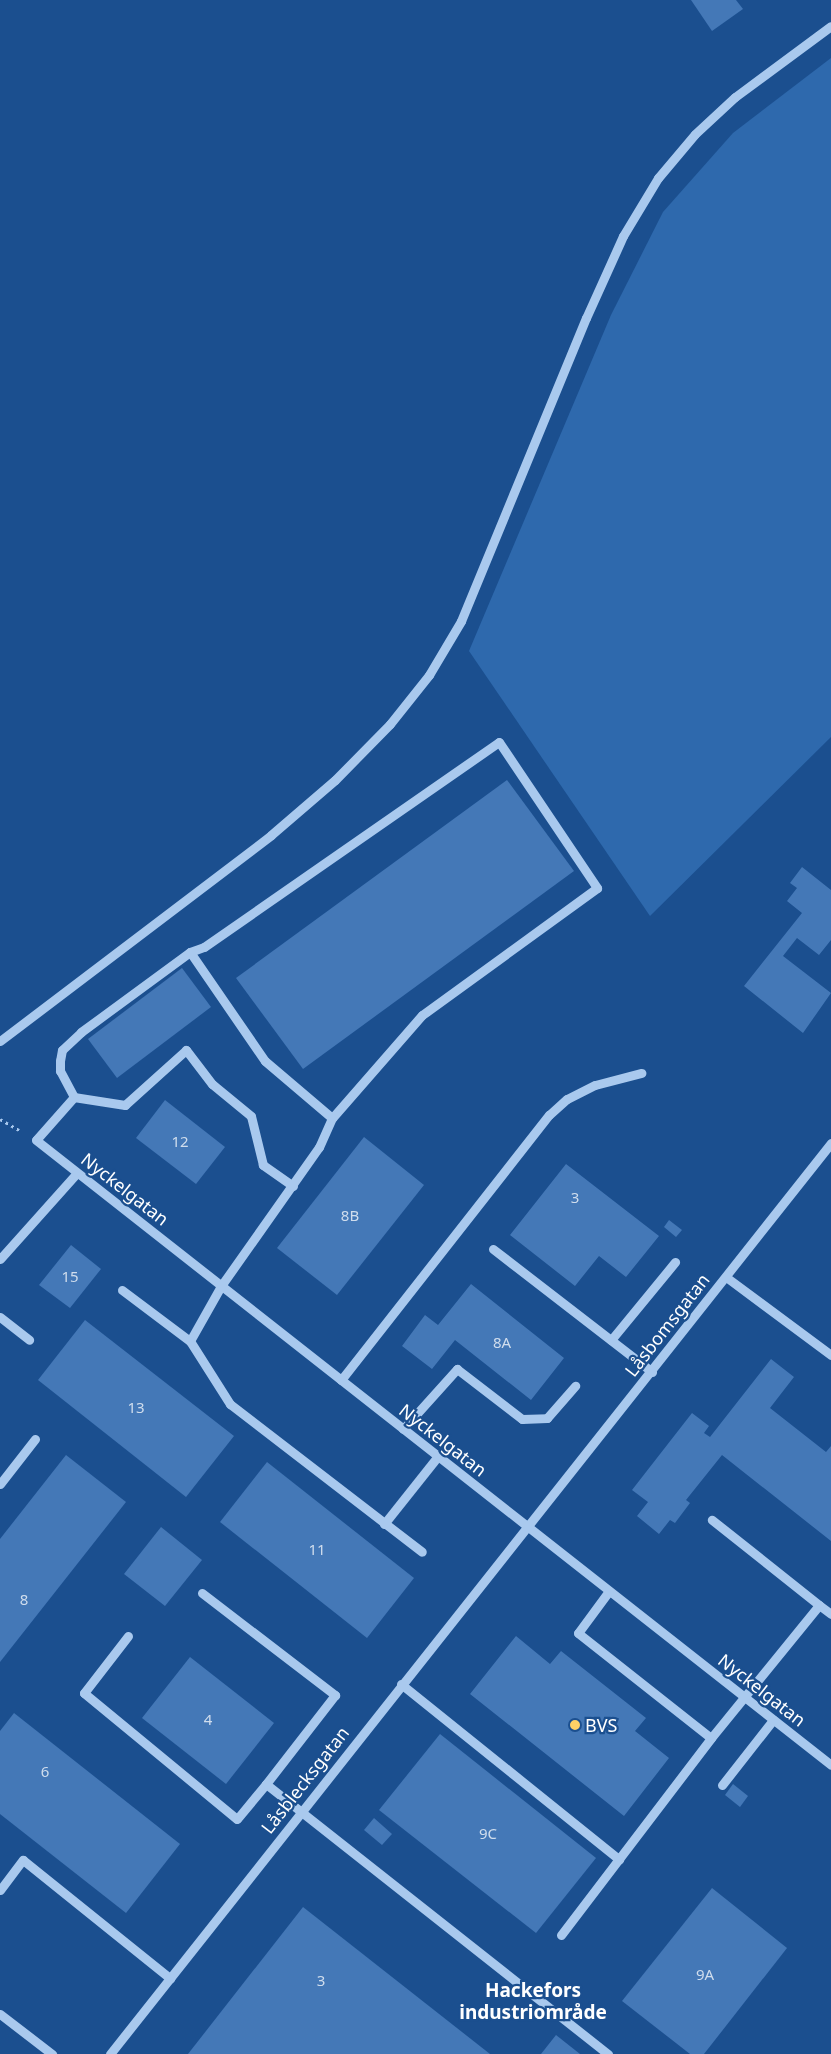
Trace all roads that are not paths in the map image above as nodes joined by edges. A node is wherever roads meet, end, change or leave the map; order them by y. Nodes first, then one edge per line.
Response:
1 (831, 26) edge
2 (190, 952) junction
3 (0, 1041) edge
4 (640, 1073) dead end
5 (74, 1097) junction
6 (332, 1118) junction
7 (831, 1143) edge
8 (77, 1173) junction
9 (292, 1186) junction
10 (494, 1249) dead end
11 (0, 1259) edge
12 (674, 1262) dead end
13 (726, 1277) junction
14 (221, 1286) junction
15 (122, 1290) dead end
16 (0, 1317) edge
17 (29, 1340) dead end
18 (611, 1340) junction
19 (190, 1341) junction
20 (831, 1355) edge
21 (652, 1372) junction
22 (341, 1380) junction
23 (574, 1386) dead end
24 (403, 1429) junction
25 (35, 1439) dead end
26 (438, 1456) junction
27 (0, 1484) edge
28 (712, 1520) dead end
29 (384, 1524) junction
30 (527, 1526) junction
31 (422, 1552) dead end
32 (609, 1591) junction
33 (202, 1593) dead end
34 (819, 1604) junction
35 (831, 1614) edge
36 (128, 1636) dead end
37 (401, 1684) junction
38 (745, 1697) junction
39 (773, 1720) junction
40 (712, 1738) junction
41 (831, 1765) edge
42 (266, 1784) junction
43 (722, 1784) dead end
44 (300, 1812) junction
45 (618, 1859) junction
46 (0, 1890) edge
47 (561, 1935) dead end
48 (170, 1978) junction
49 (0, 2014) edge
50 (52, 2054) edge
51 (110, 2054) edge
52 (608, 2054) edge

1 - 3 street
2 - 5 street
2 - 6 street
2 - 6 street
4 - 22 street
5 - 8 street, Nyckelgatan
5 - 9 street
6 - 9 street
7 - 13 street, Låsbomsgatan
8 - 11 street
8 - 14 street, Nyckelgatan
9 - 14 street
10 - 18 street
12 - 18 street
13 - 20 street
13 - 21 street, Låsbomsgatan
14 - 19 street
14 - 22 street, Nyckelgatan
15 - 19 street
16 - 17 street
18 - 21 street
19 - 29 street
21 - 30 street, Låsbomsgatan
22 - 24 street, Nyckelgatan
23 - 24 street
24 - 26 street, Nyckelgatan
25 - 27 street
26 - 29 street
26 - 30 street, Nyckelgatan
28 - 34 street
29 - 31 street
30 - 32 street, Nyckelgatan
30 - 37 street, Låsblecksgatan
32 - 38 street, Nyckelgatan
32 - 40 street
33 - 42 street
34 - 35 street
34 - 38 street
36 - 42 street
37 - 44 street, Låsblecksgatan
37 - 45 street
38 - 39 street, Nyckelgatan
38 - 40 street
39 - 41 street, Nyckelgatan
39 - 43 street
40 - 45 street
42 - 44 street
44 - 48 street, Låsblecksgatan
44 - 52 street
45 - 47 street
46 - 48 street
48 - 51 street, Låsblecksgatan
49 - 50 street

